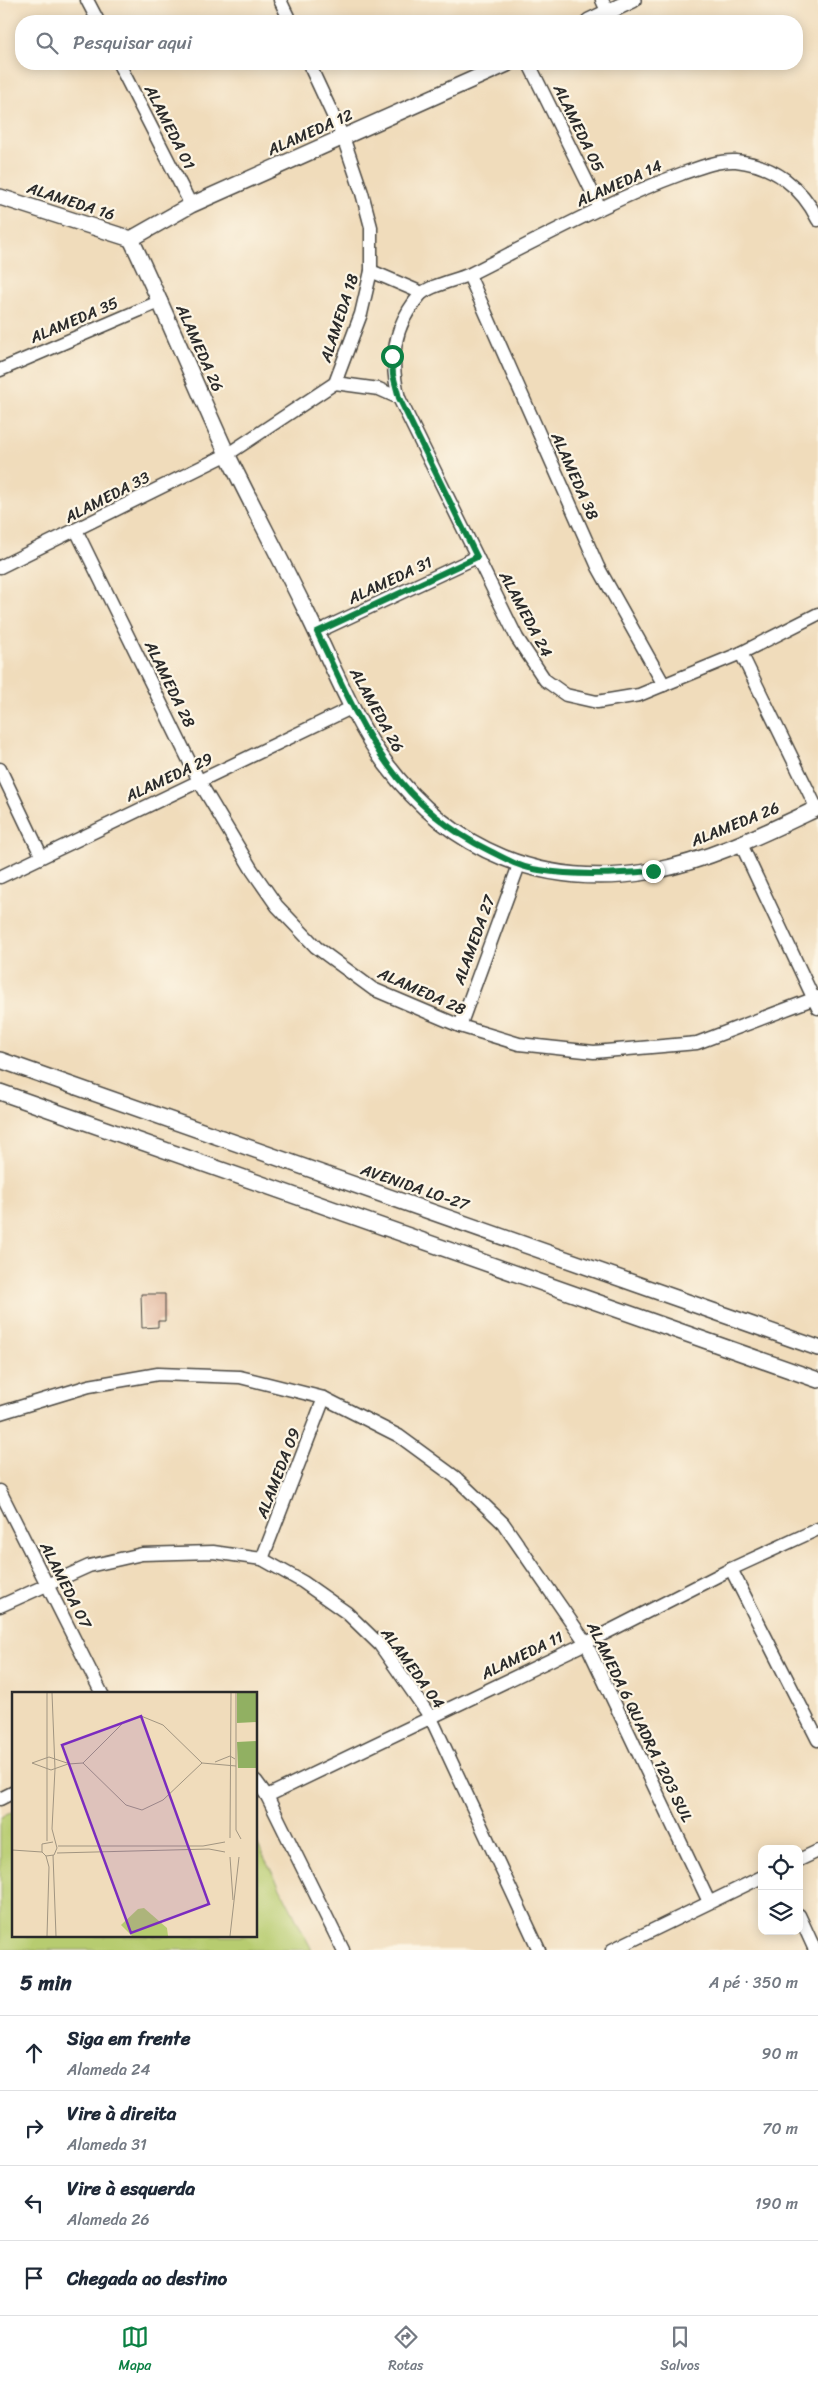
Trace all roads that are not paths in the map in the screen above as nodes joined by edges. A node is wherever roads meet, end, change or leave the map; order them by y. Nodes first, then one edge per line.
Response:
1 (87, 0) edge
2 (280, 0) edge
3 (633, 0) edge
4 (604, 6) edge
5 (95, 15) edge
6 (287, 15) edge
7 (595, 15) edge
8 (122, 70) edge
9 (312, 70) edge
10 (494, 70) edge
11 (532, 70) edge
12 (343, 137) junction
13 (0, 197) edge
14 (191, 205) junction
15 (600, 208) junction
16 (818, 220) edge
17 (131, 239) junction
18 (371, 271) junction
19 (468, 275) junction
20 (422, 293) junction
21 (161, 301) junction
22 (0, 370) edge
23 (335, 383) junction
24 (399, 398) junction
25 (228, 454) junction
26 (76, 530) junction
27 (477, 557) junction
28 (0, 567) edge
29 (818, 614) edge
30 (317, 632) junction
31 (741, 652) junction
32 (664, 685) junction
33 (353, 707) junction
34 (0, 769) edge
35 (199, 781) junction
36 (817, 809) edge
37 (742, 844) junction
38 (41, 855) junction
39 (519, 865) junction
40 (0, 877) edge
41 (817, 1001) edge
42 (460, 1026) junction
43 (0, 1060) edge
44 (0, 1092) edge
45 (818, 1348) edge
46 (818, 1380) edge
47 (324, 1398) junction
48 (0, 1413) edge
49 (0, 1491) edge
50 (818, 1529) edge
51 (262, 1559) junction
52 (731, 1569) junction
53 (48, 1584) junction
54 (0, 1606) edge
55 (586, 1643) junction
56 (101, 1692) edge
57 (431, 1718) junction
58 (818, 1740) edge
59 (258, 1784) edge
60 (12, 1793) edge
61 (267, 1796) junction
62 (0, 1799) edge
63 (818, 1851) edge
64 (803, 1858) edge
65 (758, 1879) edge
66 (709, 1902) junction
67 (803, 1924) edge
68 (344, 1950) edge
69 (538, 1950) edge
70 (612, 1950) edge
71 (815, 1950) edge

1 - 5 street
2 - 6 street
3 - 4 street
4 - 7 street
8 - 14 street, ALAMEDA 01
9 - 12 street, ALAMEDA 18
10 - 12 street, ALAMEDA 12
11 - 15 street, ALAMEDA 05
12 - 14 street, ALAMEDA 12
12 - 18 street, ALAMEDA 18
13 - 17 street, ALAMEDA 16
14 - 17 street, ALAMEDA 12
15 - 16 street, ALAMEDA 14
15 - 19 street, ALAMEDA 14
17 - 21 street, ALAMEDA 26
18 - 20 street
18 - 23 street, ALAMEDA 18
19 - 20 street, ALAMEDA 14
19 - 32 street, ALAMEDA 38
20 - 24 street, ALAMEDA 24
21 - 22 street, ALAMEDA 35
21 - 25 street, ALAMEDA 26
23 - 24 street
23 - 25 street, ALAMEDA 18
24 - 27 street, ALAMEDA 24
25 - 26 street, ALAMEDA 33
25 - 30 street, ALAMEDA 26
26 - 28 street, ALAMEDA 33
26 - 35 street, ALAMEDA 28
27 - 30 street, ALAMEDA 31
27 - 32 street, ALAMEDA 24
29 - 31 street, ALAMEDA 24
30 - 33 street, ALAMEDA 26
31 - 32 street, ALAMEDA 24
31 - 36 street
33 - 35 street, ALAMEDA 29
33 - 39 street, ALAMEDA 26
34 - 38 street
35 - 38 street, ALAMEDA 29
35 - 42 street, ALAMEDA 28
36 - 37 street, ALAMEDA 26
37 - 39 street, ALAMEDA 26
37 - 41 street
38 - 40 street, ALAMEDA 29
39 - 42 street, ALAMEDA 27
41 - 42 street, ALAMEDA 28
43 - 45 street, AVENIDA LO-27
44 - 46 street
47 - 48 street, ALAMEDA 6 QUADRA 1203 SUL
47 - 51 street, ALAMEDA 09
47 - 55 street, ALAMEDA 6 QUADRA 1203 SUL
49 - 53 street, ALAMEDA 07
50 - 52 street, ALAMEDA 11
51 - 53 street, ALAMEDA 04
51 - 57 street, ALAMEDA 04
52 - 55 street, ALAMEDA 11
52 - 58 street
53 - 54 street, ALAMEDA 04
53 - 56 street, ALAMEDA 07
55 - 57 street, ALAMEDA 11
55 - 66 street, ALAMEDA 6 QUADRA 1203 SUL
57 - 61 street, ALAMEDA 11
57 - 69 street, ALAMEDA 04
59 - 61 street
60 - 62 street
61 - 68 street
63 - 64 street
65 - 66 street
66 - 70 street
67 - 71 street

